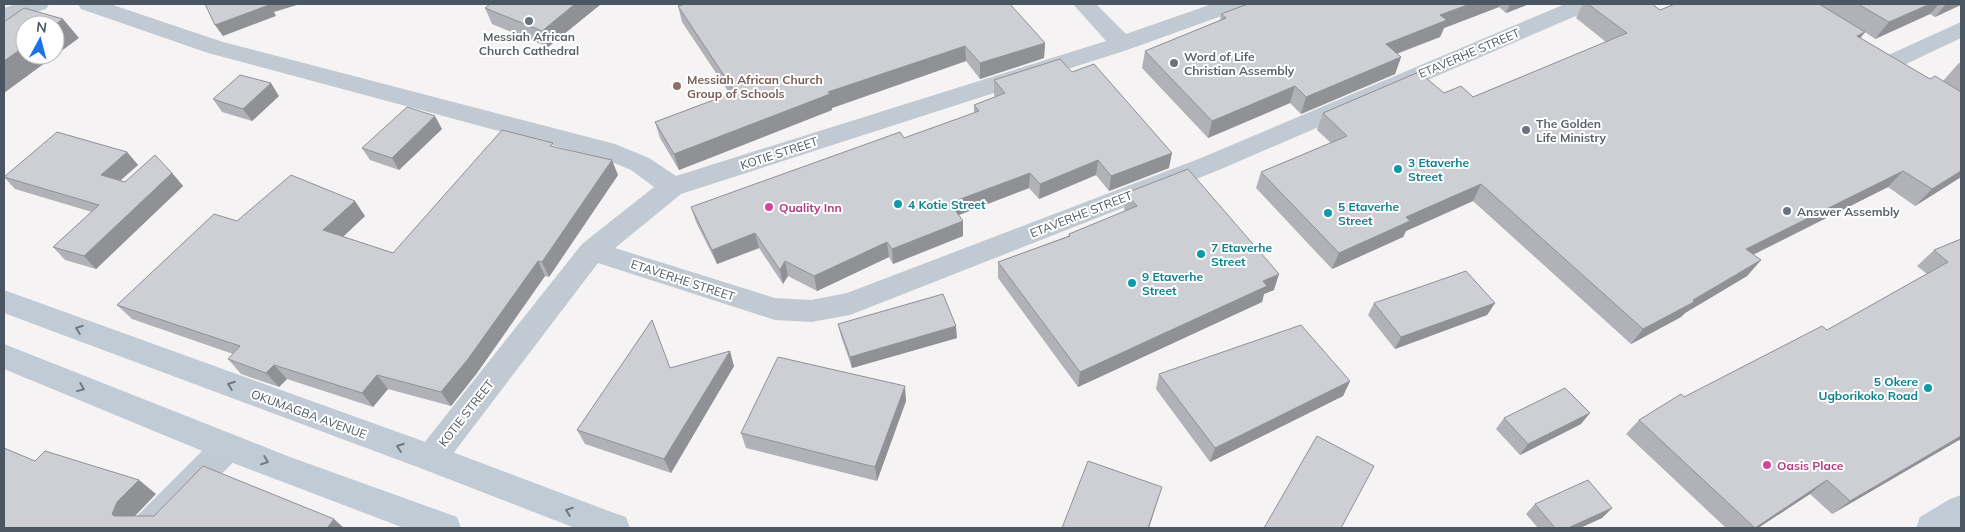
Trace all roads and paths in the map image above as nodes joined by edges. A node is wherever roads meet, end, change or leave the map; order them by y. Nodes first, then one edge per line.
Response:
1 (38, 4) edge
2 (89, 4) edge
3 (1084, 4) edge
4 (1233, 4) edge
5 (1584, 4) edge
6 (4, 15) edge
7 (1961, 29) edge
8 (1122, 44) junction
9 (1916, 76) edge
10 (672, 187) junction
11 (592, 251) junction
12 (4, 301) edge
13 (4, 356) edge
14 (227, 447) junction
15 (431, 458) junction
16 (148, 528) edge
17 (445, 528) edge
18 (614, 528) edge

1 - 6 street
2 - 10 street
3 - 8 street
4 - 8 street, KOTIE STREET
5 - 11 street, ETAVERHE STREET
7 - 9 street
8 - 10 street, KOTIE STREET
10 - 11 street, KOTIE STREET
11 - 15 street, KOTIE STREET
15 -> 12 main road, OKUMAGBA AVENUE
13 -> 14 main road
14 - 16 street
14 -> 17 main road
18 -> 15 main road, OKUMAGBA AVENUE

